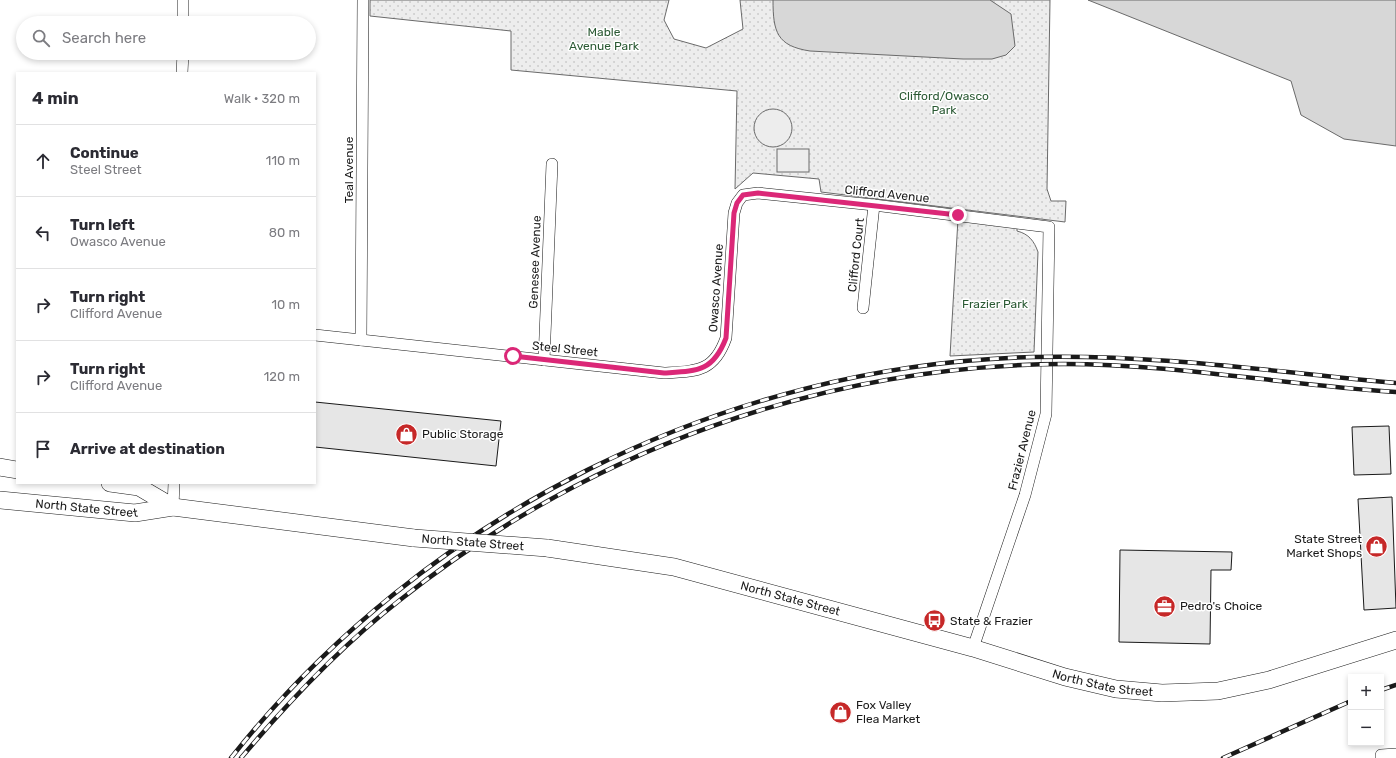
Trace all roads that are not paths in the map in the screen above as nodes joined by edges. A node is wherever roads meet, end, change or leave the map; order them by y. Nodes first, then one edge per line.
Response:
1 (183, 0) edge
2 (363, 0) edge
3 (183, 16) edge
4 (183, 60) edge
5 (182, 72) edge
6 (552, 164) dead end
7 (874, 205) junction
8 (734, 213) joint
9 (1049, 227) joint
10 (863, 308) dead end
11 (316, 335) edge
12 (361, 340) junction
13 (544, 360) junction
14 (714, 361) joint
15 (0, 467) edge
16 (16, 470) edge
17 (117, 484) edge
18 (174, 484) edge
19 (0, 500) edge
20 (173, 507) junction
21 (1396, 640) edge
22 (974, 648) junction
23 (1396, 754) edge
24 (1381, 756) edge

1 - 3 street
2 - 12 street, Teal Avenue
4 - 5 street
6 - 13 street, Genesee Avenue
7 - 8 street, Clifford Avenue
7 - 9 street, Clifford Avenue
7 - 10 street, Clifford Court
8 - 14 street, Owasco Avenue
9 - 22 street, Frazier Avenue
11 - 12 street, Steel Street
12 - 13 street, Steel Street
13 - 14 street, Steel Street
15 - 16 main road
17 - 20 main road, North State Street
18 - 20 street
19 - 20 main road, North State Street
20 - 22 main road, North State Street, bridge
21 - 22 main road, North State Street
23 - 24 street

